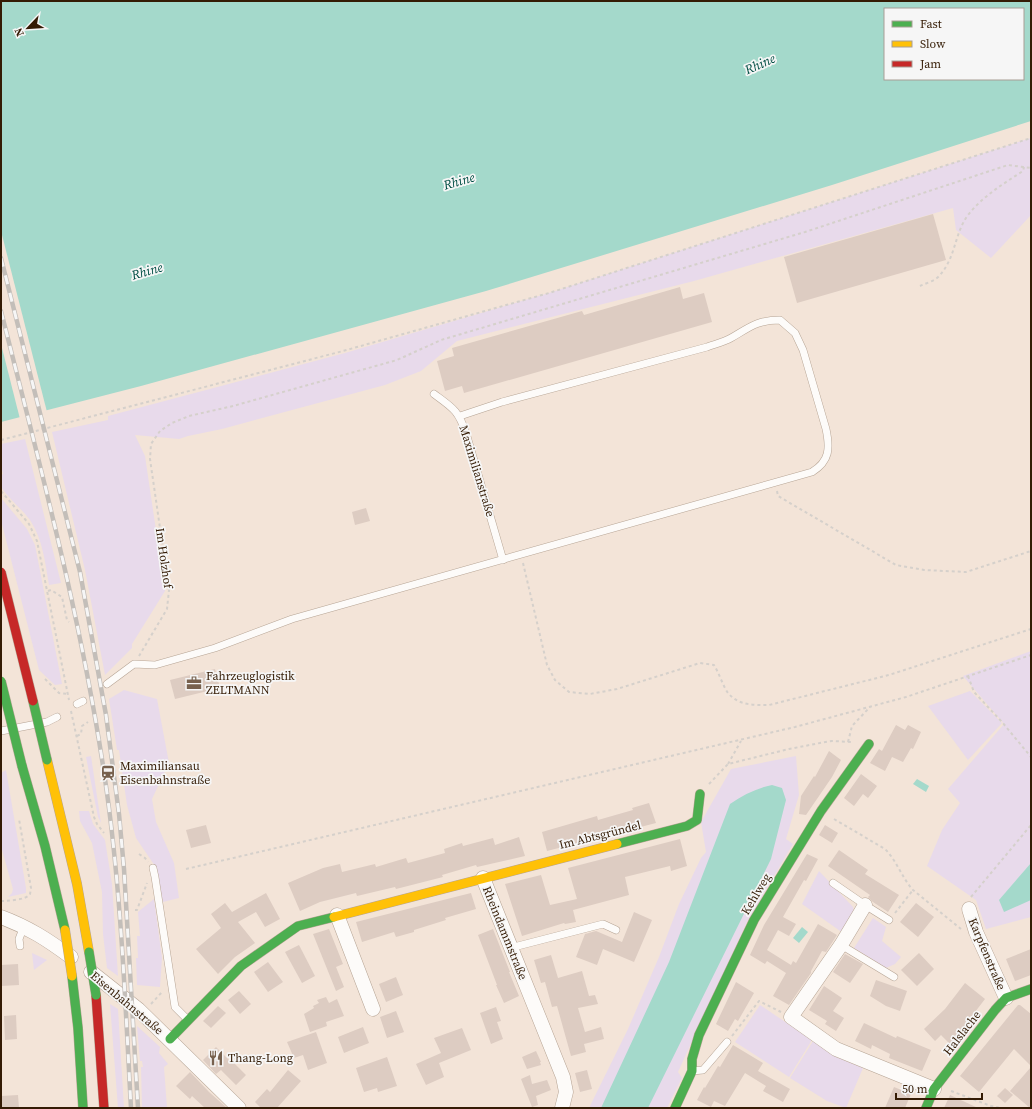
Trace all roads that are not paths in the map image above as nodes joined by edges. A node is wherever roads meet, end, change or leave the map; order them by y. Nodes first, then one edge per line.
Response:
1 (434, 394) dead end
2 (460, 416) junction
3 (504, 560) junction
4 (1, 572) edge
5 (1, 681) edge
6 (107, 684) dead end
7 (57, 717) dead end
8 (1, 731) edge
9 (869, 744) road end
10 (700, 794) road end
11 (153, 868) dead end
12 (483, 878) junction
13 (833, 883) dead end
14 (865, 905) junction
15 (969, 909) road end
16 (337, 916) junction
17 (1, 917) edge
18 (889, 920) road end
19 (24, 926) junction
20 (616, 930) dead end
21 (841, 945) junction
22 (20, 946) dead end
23 (510, 948) junction
24 (894, 977) dead end
25 (1031, 989) edge
26 (1006, 998) junction
27 (373, 1009) dead end
28 (188, 1020) junction
29 (170, 1039) junction
30 (728, 1042) road end
31 (692, 1071) junction
32 (936, 1087) junction
33 (83, 1108) edge
34 (104, 1108) edge
35 (239, 1108) edge
36 (562, 1108) edge
37 (675, 1108) edge
38 (926, 1108) edge

1 - 2 lane, Maximilianstraße
2 - 3 lane, Maximilianstraße
2 - 3 lane
3 - 6 lane
4 - 34 main road, bridge
5 - 33 main road, bridge
7 - 8 lane
9 - 31 main road, Kehlweg
10 - 12 main road, Im Abtsgründel
11 - 28 lane
12 - 16 main road, Rheindammstraße
12 - 23 street, Rheindammstraße
13 - 14 lane
14 - 18 lane
14 - 21 street
15 - 26 street, Karpfenstraße
16 - 27 street
16 - 28 main road, Rheindammstraße
17 - 19 street, Eisenbahnstraße
19 - 22 lane
19 - 29 street, Eisenbahnstraße
20 - 23 lane
21 - 24 lane
21 - 32 street
23 - 36 street, Rheindammstraße
25 - 26 main road
26 - 32 main road, Halslache
28 - 29 main road, Rheindammstraße
29 - 35 street, Eisenbahnstraße
30 - 31 lane
31 - 37 main road, Kehlweg
32 - 38 main road, Halslache

